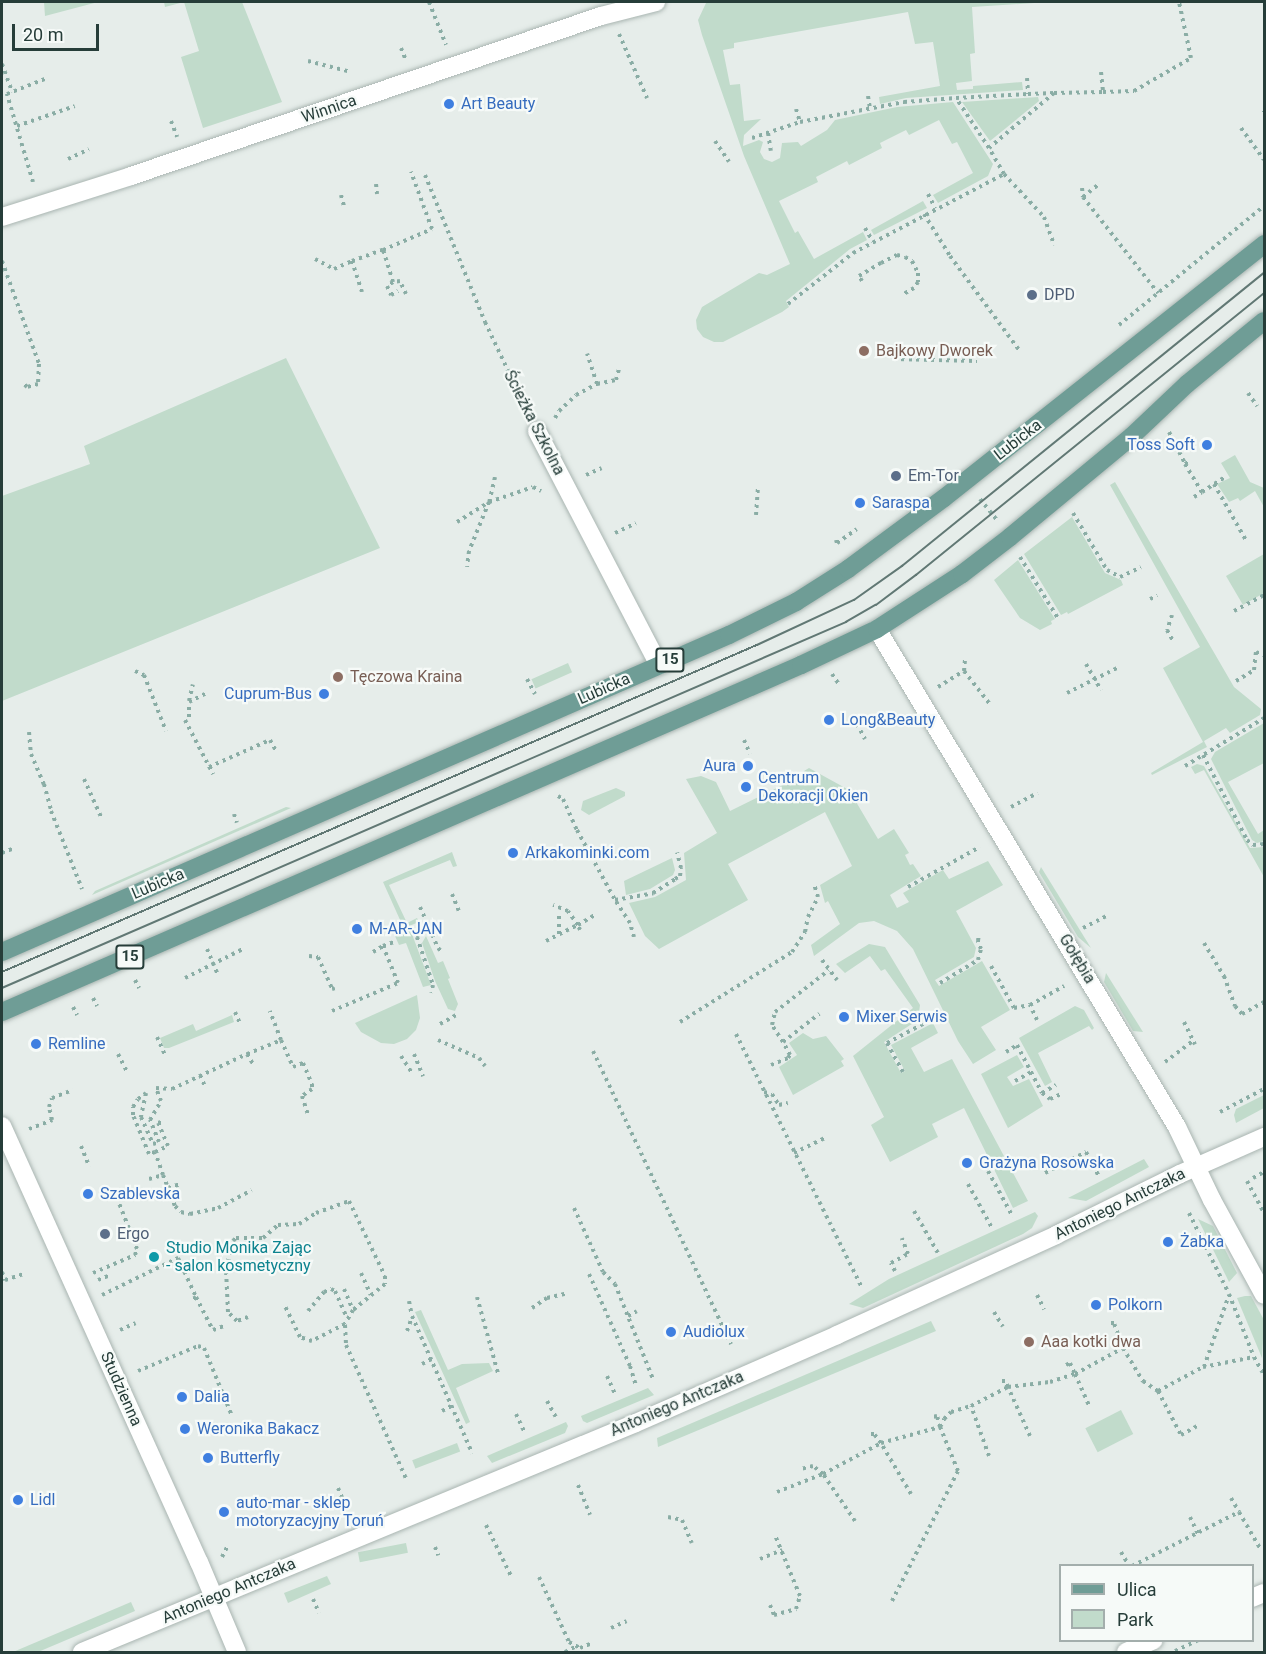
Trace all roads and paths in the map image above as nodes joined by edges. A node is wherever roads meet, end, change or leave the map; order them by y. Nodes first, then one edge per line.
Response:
1 (429, 2) edge
2 (656, 2) edge
3 (1179, 2) edge
4 (610, 14) junction
5 (448, 51) dead end
6 (308, 61) dead end
7 (2, 64) edge
8 (351, 72) dead end
9 (1101, 72) dead end
10 (47, 78) dead end
11 (1027, 78) dead end
12 (12, 92) junction
13 (1104, 92) junction
14 (1054, 93) junction
15 (1028, 94) junction
16 (868, 96) dead end
17 (647, 98) dead end
18 (956, 98) junction
19 (75, 106) dead end
20 (796, 109) dead end
21 (870, 109) junction
22 (171, 121) dead end
23 (800, 122) junction
24 (17, 126) junction
25 (1241, 128) dead end
26 (768, 133) junction
27 (752, 138) dead end
28 (715, 141) dead end
29 (180, 143) dead end
30 (989, 148) junction
31 (89, 149) dead end
32 (771, 151) dead end
33 (68, 159) dead end
34 (1264, 160) edge
35 (729, 162) dead end
36 (411, 172) dead end
37 (1004, 174) junction
38 (425, 175) dead end
39 (1100, 183) dead end
40 (376, 184) dead end
41 (1082, 188) dead end
42 (35, 191) dead end
43 (377, 194) dead end
44 (928, 194) dead end
45 (341, 195) dead end
46 (1083, 197) junction
47 (344, 206) dead end
48 (936, 208) junction
49 (924, 214) junction
50 (2, 217) edge
51 (865, 228) dead end
52 (873, 242) junction
53 (1264, 244) edge
54 (1054, 245) dead end
55 (383, 250) junction
56 (315, 258) dead end
57 (2, 261) edge
58 (352, 261) junction
59 (862, 281) dead end
60 (393, 282) junction
61 (398, 291) dead end
62 (362, 292) dead end
63 (1158, 293) dead end
64 (406, 294) dead end
65 (902, 295) dead end
66 (788, 304) dead end
67 (1264, 321) edge
68 (1019, 350) dead end
69 (587, 354) dead end
70 (894, 359) dead end
71 (977, 361) dead end
72 (619, 369) dead end
73 (24, 384) dead end
74 (597, 384) junction
75 (1248, 393) dead end
76 (1257, 406) dead end
77 (544, 429) junction
78 (1171, 435) dead end
79 (495, 477) dead end
80 (1225, 477) dead end
81 (1214, 484) junction
82 (758, 489) dead end
83 (543, 492) dead end
84 (1202, 492) junction
85 (1194, 497) dead end
86 (489, 502) junction
87 (756, 515) dead end
88 (1074, 515) dead end
89 (456, 522) dead end
90 (857, 529) dead end
91 (836, 540) dead end
92 (1247, 542) dead end
93 (1021, 557) dead end
94 (467, 567) dead end
95 (1141, 567) dead end
96 (1264, 595) edge
97 (1157, 596) dead end
98 (1150, 599) dead end
99 (1234, 612) dead end
100 (1172, 615) dead end
101 (1059, 620) dead end
102 (878, 629) junction
103 (1167, 630) junction
104 (1162, 633) dead end
105 (1173, 641) dead end
106 (1264, 655) edge
107 (965, 659) dead end
108 (1086, 664) dead end
109 (659, 665) junction
110 (1117, 668) dead end
111 (135, 671) dead end
112 (964, 671) junction
113 (832, 674) dead end
114 (527, 679) dead end
115 (1095, 679) junction
116 (1236, 681) dead end
117 (838, 683) dead end
118 (193, 684) dead end
119 (935, 690) dead end
120 (1101, 690) dead end
121 (546, 691) dead end
122 (209, 692) dead end
123 (1067, 693) dead end
124 (536, 695) junction
125 (526, 699) dead end
126 (189, 702) junction
127 (989, 703) dead end
128 (1264, 718) edge
129 (857, 724) dead end
130 (166, 731) dead end
131 (28, 732) dead end
132 (865, 739) dead end
133 (744, 740) dead end
134 (276, 751) dead end
135 (750, 754) dead end
136 (1203, 755) junction
137 (1185, 766) dead end
138 (209, 767) junction
139 (213, 774) dead end
140 (84, 779) dead end
141 (1037, 793) dead end
142 (552, 794) dead end
143 (1008, 808) dead end
144 (234, 814) dead end
145 (102, 819) dead end
146 (248, 819) dead end
147 (237, 823) junction
148 (227, 828) dead end
149 (1264, 844) edge
150 (979, 848) dead end
151 (12, 849) dead end
152 (677, 852) dead end
153 (2, 853) edge
154 (814, 884) dead end
155 (93, 885) dead end
156 (908, 887) dead end
157 (82, 889) junction
158 (75, 892) dead end
159 (452, 894) dead end
160 (615, 900) junction
161 (553, 905) dead end
162 (420, 907) dead end
163 (459, 911) dead end
164 (596, 914) dead end
165 (1109, 915) dead end
166 (559, 916) dead end
167 (427, 924) junction
168 (1088, 926) dead end
169 (579, 927) junction
170 (979, 934) dead end
171 (559, 935) junction
172 (634, 937) dead end
173 (546, 941) dead end
174 (394, 942) dead end
175 (1204, 943) dead end
176 (383, 946) junction
177 (206, 948) dead end
178 (243, 949) dead end
179 (2, 952) edge
180 (373, 952) dead end
181 (443, 953) dead end
182 (309, 956) dead end
183 (822, 960) dead end
184 (213, 963) junction
185 (991, 966) dead end
186 (830, 970) junction
187 (217, 973) dead end
188 (185, 978) dead end
189 (135, 980) dead end
190 (837, 980) dead end
191 (940, 983) dead end
192 (1064, 987) dead end
193 (139, 988) dead end
194 (335, 988) dead end
195 (431, 993) dead end
196 (93, 998) dead end
197 (1264, 1002) edge
198 (1030, 1005) junction
199 (97, 1006) dead end
200 (73, 1007) dead end
201 (270, 1011) dead end
202 (332, 1011) dead end
203 (2, 1012) edge
204 (235, 1012) dead end
205 (458, 1014) dead end
206 (819, 1014) dead end
207 (77, 1015) dead end
208 (940, 1015) dead end
209 (1037, 1020) dead end
210 (680, 1022) dead end
211 (240, 1023) dead end
212 (1184, 1023) dead end
213 (440, 1024) dead end
214 (736, 1034) dead end
215 (157, 1037) dead end
216 (281, 1040) junction
217 (438, 1040) dead end
218 (783, 1042) junction
219 (594, 1051) dead end
220 (1006, 1052) dead end
221 (118, 1054) dead end
222 (247, 1054) junction
223 (414, 1054) dead end
224 (165, 1055) dead end
225 (401, 1056) dead end
226 (1164, 1062) dead end
227 (253, 1064) dead end
228 (771, 1065) dead end
229 (485, 1066) dead end
230 (127, 1072) dead end
231 (903, 1072) dead end
232 (1031, 1072) junction
233 (412, 1073) dead end
234 (200, 1076) junction
235 (423, 1076) dead end
236 (1015, 1081) dead end
237 (1056, 1085) dead end
238 (205, 1086) dead end
239 (156, 1088) junction
240 (1264, 1089) edge
241 (73, 1090) dead end
242 (764, 1092) junction
243 (146, 1093) junction
244 (1042, 1093) junction
245 (1061, 1094) dead end
246 (788, 1103) dead end
247 (155, 1108) junction
248 (163, 1111) dead end
249 (1220, 1112) dead end
250 (308, 1114) dead end
251 (164, 1120) dead end
252 (2, 1126) edge
253 (29, 1130) dead end
254 (1264, 1137) edge
255 (825, 1138) dead end
256 (81, 1146) dead end
257 (155, 1152) junction
258 (794, 1153) junction
259 (89, 1166) dead end
260 (1197, 1168) junction
261 (988, 1171) dead end
262 (1264, 1172) edge
263 (1045, 1173) dead end
264 (163, 1175) junction
265 (1098, 1175) dead end
266 (1253, 1178) dead end
267 (149, 1179) dead end
268 (1247, 1181) dead end
269 (180, 1184) dead end
270 (968, 1184) dead end
271 (168, 1188) junction
272 (252, 1190) dead end
273 (117, 1198) dead end
274 (574, 1208) dead end
275 (914, 1211) dead end
276 (1189, 1212) dead end
277 (1264, 1213) edge
278 (1013, 1217) dead end
279 (992, 1228) dead end
280 (902, 1238) dead end
281 (938, 1253) dead end
282 (895, 1271) dead end
283 (2, 1272) edge
284 (361, 1273) dead end
285 (23, 1274) dead end
286 (93, 1274) dead end
287 (589, 1274) dead end
288 (108, 1276) dead end
289 (3, 1281) edge
290 (96, 1281) dead end
291 (862, 1288) dead end
292 (344, 1289) dead end
293 (568, 1293) dead end
294 (1229, 1294) junction
295 (102, 1295) dead end
296 (371, 1295) junction
297 (1037, 1295) dead end
298 (1264, 1296) edge
299 (477, 1298) dead end
300 (409, 1300) dead end
301 (284, 1304) dead end
302 (532, 1308) dead end
303 (1044, 1309) dead end
304 (353, 1310) junction
305 (308, 1311) dead end
306 (637, 1311) dead end
307 (993, 1312) dead end
308 (412, 1316) junction
309 (628, 1316) junction
310 (248, 1317) dead end
311 (347, 1318) junction
312 (136, 1323) dead end
313 (1109, 1323) dead end
314 (345, 1324) junction
315 (224, 1326) dead end
316 (1003, 1327) dead end
317 (407, 1330) dead end
318 (118, 1331) dead end
319 (731, 1344) dead end
320 (1123, 1348) junction
321 (1254, 1357) junction
322 (432, 1359) junction
323 (422, 1364) dead end
324 (1066, 1365) dead end
325 (1203, 1367) junction
326 (136, 1372) dead end
327 (498, 1373) dead end
328 (1075, 1374) junction
329 (1264, 1375) edge
330 (607, 1376) dead end
331 (653, 1378) dead end
332 (1001, 1381) dead end
333 (636, 1386) dead end
334 (1008, 1387) junction
335 (1158, 1391) junction
336 (615, 1394) dead end
337 (547, 1401) dead end
338 (453, 1405) junction
339 (971, 1406) junction
340 (1090, 1407) dead end
341 (442, 1411) dead end
342 (516, 1414) dead end
343 (232, 1416) dead end
344 (556, 1417) dead end
345 (932, 1417) dead end
346 (1199, 1425) dead end
347 (940, 1427) junction
348 (524, 1431) dead end
349 (868, 1434) dead end
350 (1030, 1436) dead end
351 (882, 1443) junction
352 (472, 1453) dead end
353 (989, 1456) dead end
354 (801, 1469) dead end
355 (822, 1474) junction
356 (407, 1480) dead end
357 (578, 1485) dead end
358 (338, 1488) dead end
359 (777, 1492) dead end
360 (911, 1494) dead end
361 (1231, 1498) dead end
362 (346, 1507) dead end
363 (1239, 1512) junction
364 (590, 1515) dead end
365 (668, 1517) dead end
366 (1190, 1517) dead end
367 (855, 1521) dead end
368 (486, 1525) dead end
369 (1198, 1534) junction
370 (776, 1536) dead end
371 (693, 1543) dead end
372 (228, 1545) dead end
373 (435, 1547) dead end
374 (782, 1550) junction
375 (1261, 1550) dead end
376 (1121, 1552) dead end
377 (438, 1555) dead end
378 (222, 1557) dead end
379 (760, 1559) dead end
380 (1129, 1564) edge
381 (1134, 1564) edge
382 (538, 1577) dead end
383 (512, 1578) dead end
384 (214, 1598) junction
385 (313, 1599) dead end
386 (892, 1601) dead end
387 (770, 1605) dead end
388 (319, 1613) dead end
389 (627, 1621) dead end
390 (611, 1628) dead end
391 (1152, 1642) edge
392 (1197, 1642) edge
393 (590, 1644) dead end
394 (575, 1647) junction
395 (82, 1653) edge
396 (237, 1653) edge
397 (565, 1653) edge
398 (1126, 1653) edge
399 (1171, 1653) edge

1 - 5 path
2 - 4 street, Winnica
3 - 13 path
4 - 17 path
4 - 50 street, Winnica
6 - 8 path
7 - 12 path
9 - 13 path
10 - 12 path
11 - 15 path
12 - 24 path
13 - 14 path
14 - 15 path
14 - 30 path
15 - 18 path
16 - 21 path
18 - 21 path
18 - 30 path
19 - 24 path
20 - 23 path
21 - 23 path
22 - 29 path
23 - 26 path
24 - 42 path
25 - 34 path
26 - 27 path
26 - 32 path
28 - 35 path
30 - 37 path
31 - 33 path
36 - 55 path
37 - 48 path
37 - 54 path
38 - 77 path, Ścieżka Szkolna
39 - 46 path
40 - 43 path
41 - 46 path
44 - 48 path
45 - 47 path
46 - 63 path
48 - 49 path
49 - 52 path
49 - 68 path
51 - 52 path
52 - 66 path
53 - 109 main road, Lubicka / 15
55 - 58 path
55 - 60 path
56 - 58 path
57 - 73 path
58 - 62 path
59 - 65 path
60 - 61 path
60 - 64 path
67 - 102 main road, 15
69 - 74 path
70 - 71 path
72 - 74 path
74 - 77 path
75 - 76 path
77 - 109 street, Ścieżka Szkolna
78 - 84 path
79 - 86 path
80 - 81 path
81 - 84 path
81 - 92 path
82 - 87 path
83 - 86 path
84 - 85 path
86 - 89 path
86 - 94 path
88 - 95 path
90 - 91 path
93 - 101 path
96 - 99 path
97 - 98 path
100 - 103 path
102 - 203 main road, 15
102 - 260 street, Gołębia
103 - 104 path
103 - 105 path
106 - 116 path
107 - 112 path
108 - 115 path
109 - 179 main road, Lubicka / 15
110 - 115 path
111 - 130 path
112 - 119 path
112 - 127 path
113 - 117 path
114 - 124 path
115 - 120 path
115 - 123 path
118 - 126 path
121 - 124 path
122 - 126 path
124 - 125 path
126 - 138 path
128 - 136 path
129 - 132 path
131 - 157 path
133 - 135 path
134 - 138 path
136 - 137 path
136 - 149 path
138 - 139 path
140 - 145 path
141 - 143 path
142 - 160 path
144 - 147 path
146 - 147 path
147 - 148 path
150 - 156 path
151 - 153 path
152 - 160 path
154 - 210 path
155 - 157 path
157 - 158 path
159 - 163 path
160 - 172 path
161 - 169 path
162 - 167 path
164 - 169 path
165 - 168 path
166 - 171 path
167 - 181 path
167 - 195 path
169 - 171 path
170 - 191 path
171 - 173 path
174 - 176 path
175 - 197 path
176 - 180 path
176 - 202 path
177 - 184 path
178 - 184 path
182 - 194 path
183 - 186 path
184 - 187 path
184 - 188 path
185 - 198 path
186 - 190 path
186 - 218 path
189 - 193 path
192 - 198 path
196 - 199 path
198 - 209 path
200 - 207 path
201 - 216 path
204 - 211 path
205 - 213 path
206 - 218 path
208 - 231 path
212 - 226 path
214 - 242 path
215 - 224 path
216 - 222 path
216 - 250 path
217 - 229 path
218 - 228 path
219 - 319 path
220 - 232 path
221 - 230 path
222 - 227 path
222 - 234 path
223 - 235 path
225 - 233 path
232 - 236 path
232 - 244 path
234 - 238 path
234 - 239 path
237 - 244 path
239 - 243 path
239 - 247 path
240 - 249 path
241 - 253 path
242 - 246 path
242 - 258 path
243 - 247 path
243 - 257 path
244 - 245 path
247 - 248 path
251 - 257 path
252 - 384 street, Studzienna
254 - 260 street, Antoniego Antczaka
255 - 258 path
256 - 259 path
257 - 264 path
258 - 291 path
260 - 298 street, Gołębia
260 - 384 street, Antoniego Antczaka
261 - 278 path
262 - 266 path
263 - 265 path
264 - 267 path
264 - 271 path
268 - 277 path
269 - 271 path
270 - 279 path
271 - 272 path
273 - 286 path
274 - 309 path
275 - 281 path
276 - 294 path
280 - 282 path
283 - 289 path
284 - 296 path
285 - 289 path
287 - 333 path
288 - 290 path
292 - 304 path
293 - 302 path
294 - 321 path
294 - 325 path
295 - 315 path
296 - 304 path
296 - 310 path
297 - 303 path
299 - 327 path
300 - 308 path
301 - 314 path
304 - 311 path
305 - 311 path
306 - 309 path
307 - 316 path
308 - 317 path
308 - 322 path
309 - 331 path
311 - 314 path
312 - 318 path
313 - 320 path
314 - 356 path
320 - 328 path
320 - 335 path
321 - 325 path
321 - 329 path
322 - 323 path
322 - 338 path
324 - 328 path
325 - 335 path
326 - 343 path
328 - 334 path
328 - 340 path
330 - 336 path
332 - 334 path
334 - 339 path
334 - 350 path
335 - 346 path
337 - 344 path
338 - 341 path
338 - 352 path
339 - 347 path
339 - 353 path
342 - 348 path
345 - 347 path
347 - 351 path
347 - 386 path
349 - 351 path
351 - 355 path
351 - 360 path
354 - 355 path
355 - 359 path
355 - 367 path
357 - 364 path
358 - 362 path
361 - 363 path
363 - 369 path
363 - 375 path
365 - 371 path
366 - 369 path
368 - 383 path
369 - 381 path
370 - 374 path
372 - 378 path
373 - 377 path
374 - 379 path
374 - 387 path
376 - 380 path
382 - 394 path
384 - 395 street, Antoniego Antczaka
384 - 396 street, Studzienna
385 - 388 path
389 - 390 path
391 - 398 street
392 - 399 path
393 - 394 path
394 - 397 path

